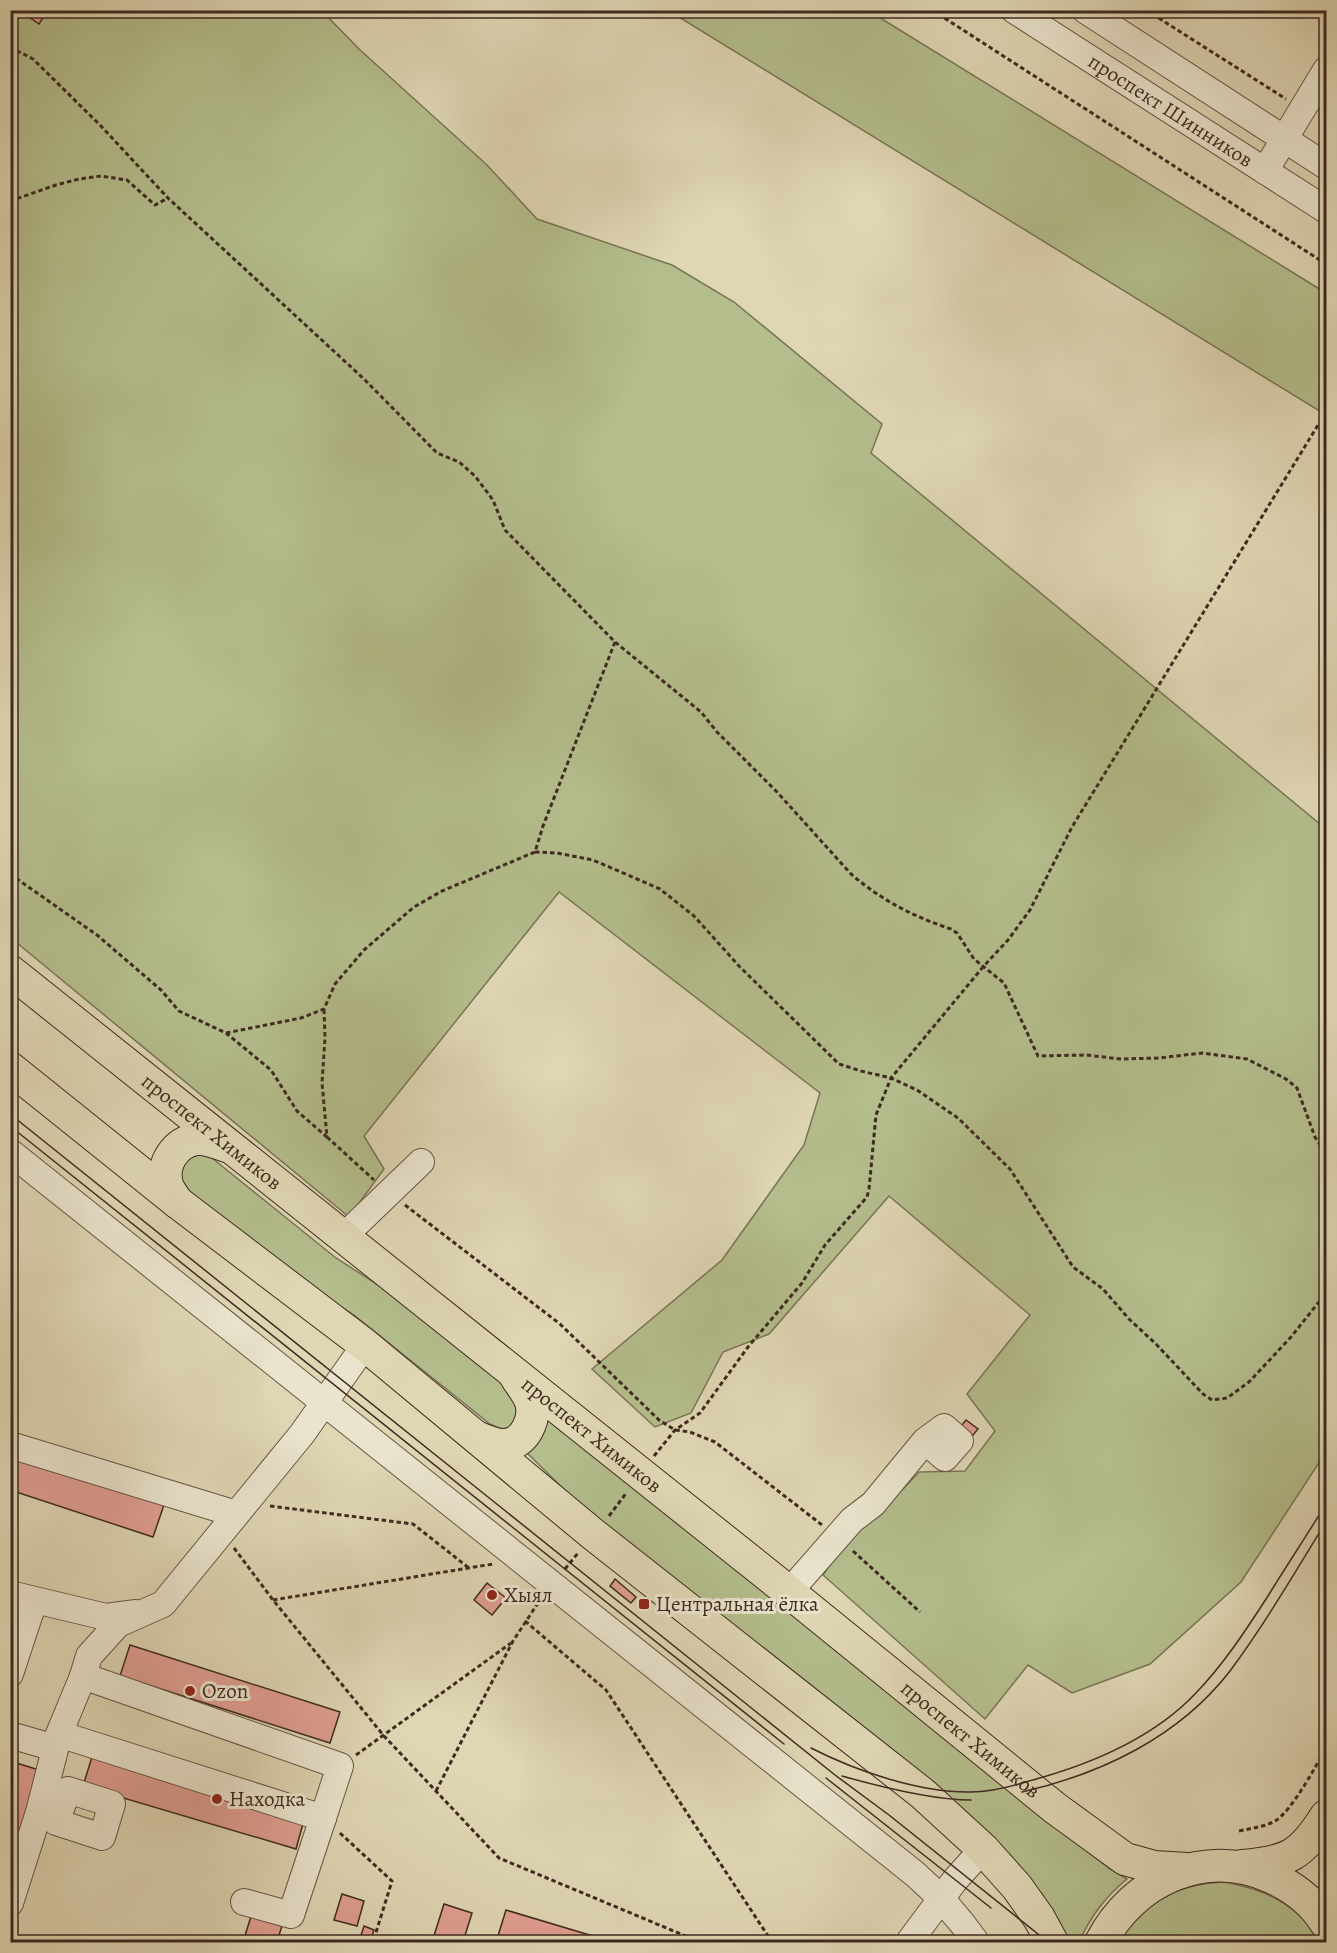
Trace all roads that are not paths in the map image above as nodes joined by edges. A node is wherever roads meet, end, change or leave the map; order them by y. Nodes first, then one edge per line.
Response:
1 (1014, 10) edge
2 (1085, 10) edge
3 (1326, 70) edge
4 (1285, 139) junction
5 (1326, 166) edge
6 (1265, 171) junction
7 (1326, 210) edge
8 (10, 971) edge
9 (10, 1068) edge
10 (231, 1148) junction
11 (10, 1152) edge
12 (421, 1162) dead end
13 (177, 1202) junction
14 (343, 1237) junction
15 (365, 1345) junction
16 (513, 1372) junction
17 (324, 1403) junction
18 (478, 1438) junction
19 (925, 1440) dead end
20 (10, 1445) edge
21 (234, 1517) junction
22 (789, 1592) junction
23 (22, 1598) edge
24 (142, 1613) junction
25 (10, 1674) edge
26 (83, 1677) junction
27 (10, 1735) edge
28 (57, 1741) junction
29 (1326, 1816) edge
30 (323, 1818) junction
31 (983, 1849) junction
32 (1242, 1866) junction
33 (1187, 1869) junction
34 (942, 1898) junction
35 (244, 1902) dead end
36 (10, 1903) edge
37 (1326, 1923) edge
38 (909, 1942) edge
39 (976, 1942) edge
40 (1052, 1942) edge
41 (1101, 1942) edge

1 - 6 street, проспект Шинников
2 - 4 street, проспект Шинников
3 - 4 street
4 - 5 street, проспект Шинников
4 - 6 street
6 - 7 street, проспект Шинников
8 - 10 main road, проспект Химиков
9 - 13 main road
10 - 13 main road
10 - 14 main road, проспект Химиков
11 - 17 street
12 - 14 street
13 - 15 main road
14 - 16 main road, проспект Химиков
15 - 17 street
15 - 18 main road
16 - 18 main road
16 - 22 main road, проспект Химиков
17 - 21 street
17 - 34 street
18 - 31 main road
19 - 22 street
20 - 21 street
21 - 24 street
22 - 33 main road, проспект Химиков
23 - 24 street
23 - 25 street
24 - 26 street
26 - 28 street
26 - 30 street
27 - 28 street
28 - 30 street
28 - 36 street
29 - 32 main road
30 - 35 street
31 - 34 street
31 - 40 main road
32 - 33 main road
32 - 37 main road
33 - 41 main road
34 - 38 street
34 - 39 street

